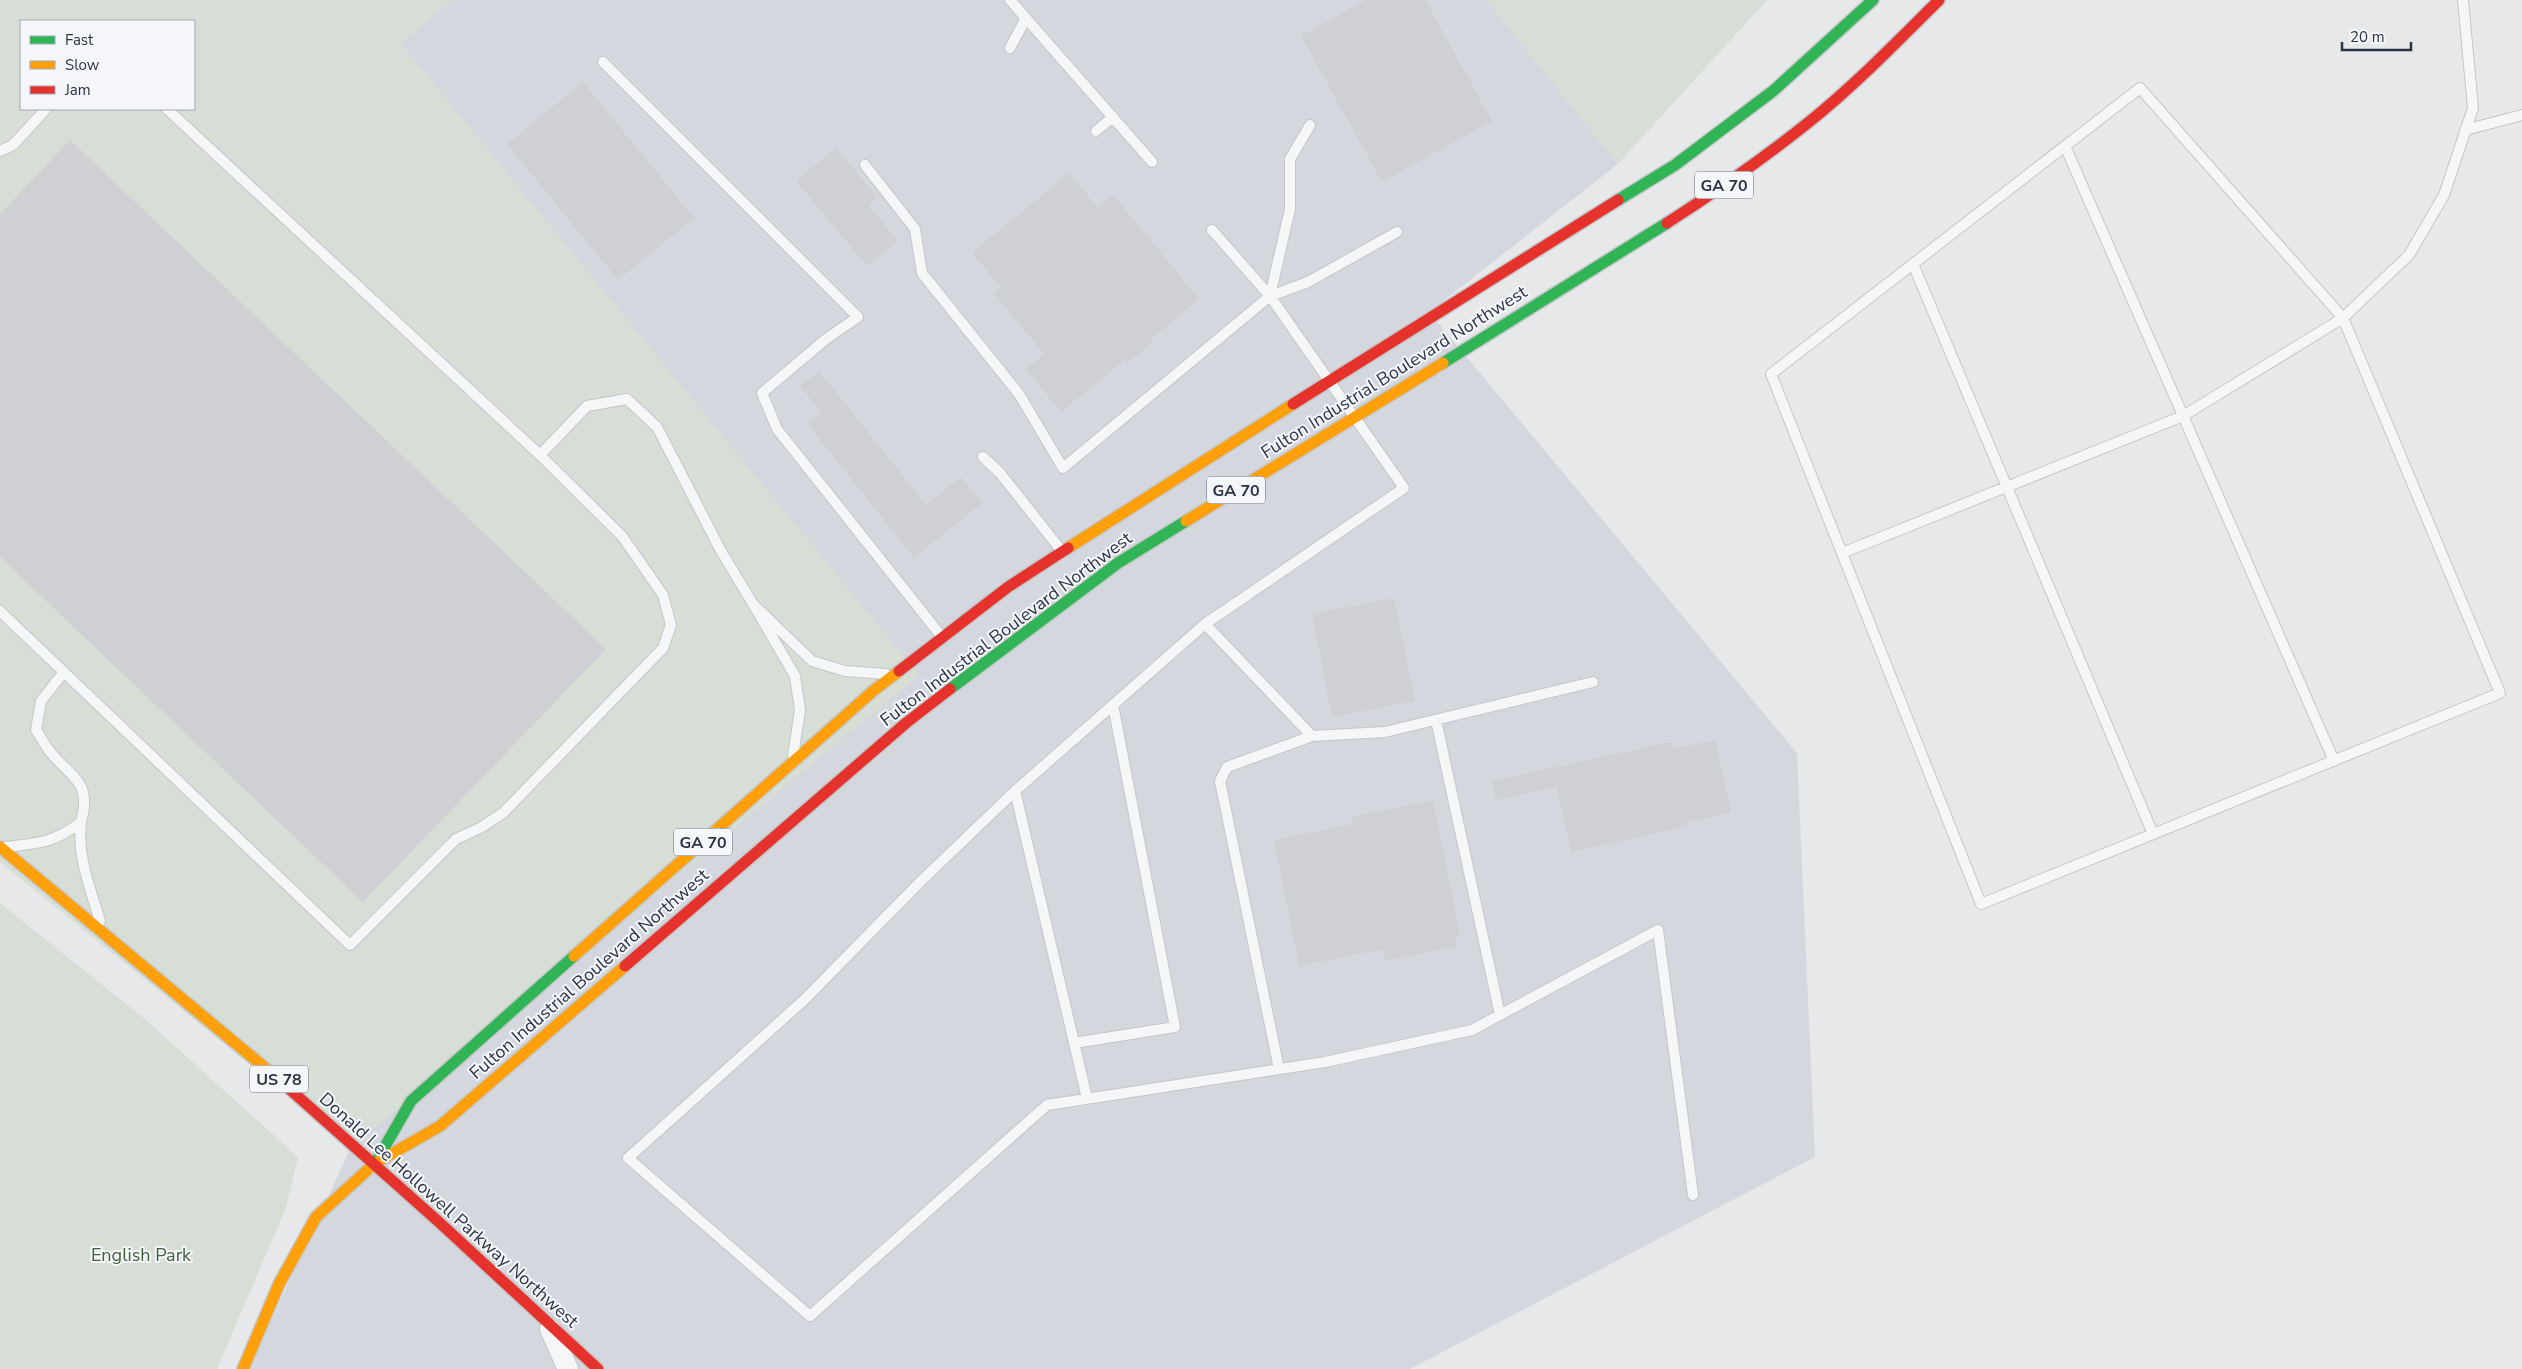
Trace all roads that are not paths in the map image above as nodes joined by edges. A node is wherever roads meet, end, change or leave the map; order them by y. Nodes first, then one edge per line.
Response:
1 (1010, 0) edge
2 (1873, 0) edge
3 (1939, 0) edge
4 (2464, 0) edge
5 (1026, 18) junction
6 (1010, 48) dead end
7 (603, 62) dead end
8 (45, 110) edge
9 (168, 110) edge
10 (2522, 115) edge
11 (1113, 117) junction
12 (1310, 125) dead end
13 (2465, 130) junction
14 (1096, 131) dead end
15 (2065, 146) junction
16 (0, 151) edge
17 (1152, 162) dead end
18 (865, 165) dead end
19 (1212, 230) dead end
20 (1397, 232) dead end
21 (1913, 264) junction
22 (1270, 296) junction
23 (2343, 318) junction
24 (1329, 382) junction
25 (2183, 416) junction
26 (1355, 417) junction
27 (540, 455) junction
28 (983, 457) dead end
29 (2007, 488) junction
30 (1062, 552) junction
31 (1842, 553) junction
32 (752, 604) junction
33 (0, 611) edge
34 (1205, 624) junction
35 (942, 638) junction
36 (64, 672) junction
37 (895, 674) junction
38 (1592, 682) dead end
39 (1113, 705) junction
40 (1436, 720) junction
41 (1312, 736) junction
42 (2334, 761) junction
43 (792, 763) junction
44 (1015, 790) junction
45 (81, 822) junction
46 (2153, 834) junction
47 (0, 848) edge
48 (103, 932) junction
49 (1500, 1015) junction
50 (1074, 1043) junction
51 (1279, 1069) junction
52 (1087, 1098) junction
53 (374, 1164) junction
54 (1692, 1195) dead end
55 (547, 1323) junction
56 (243, 1369) edge
57 (568, 1369) edge
58 (598, 1369) edge

1 - 5 lane
2 - 24 main road, Fulton Industrial Boulevard Northwest / GA 70
3 - 26 main road, Fulton Industrial Boulevard Northwest / GA 70
4 - 13 lane
5 - 6 lane
5 - 11 lane
7 - 35 lane
8 - 16 lane
9 - 27 lane
10 - 13 lane
11 - 14 lane
11 - 17 lane
12 - 22 lane
13 - 23 lane
15 - 21 lane
15 - 23 lane
15 - 25 lane
18 - 22 lane
19 - 22 lane
20 - 22 lane
21 - 29 lane
21 - 31 lane
22 - 24 lane
23 - 25 lane
23 - 42 lane
24 - 26 lane
24 - 30 main road, Fulton Industrial Boulevard Northwest / GA 70
25 - 29 lane
25 - 42 lane
26 - 34 lane
26 - 53 main road, Fulton Industrial Boulevard Northwest / GA 70
27 - 32 lane
27 - 36 lane
28 - 30 lane
29 - 31 lane
29 - 46 lane
30 - 35 main road, Fulton Industrial Boulevard Northwest / GA 70
31 - 46 lane
32 - 37 lane
32 - 43 lane
33 - 36 lane
34 - 39 lane
34 - 41 lane
35 - 37 main road, Fulton Industrial Boulevard Northwest / GA 70
36 - 45 lane
37 - 43 main road, Fulton Industrial Boulevard Northwest / GA 70
38 - 40 lane
39 - 44 lane
39 - 50 lane
40 - 41 lane
40 - 49 lane
41 - 51 lane
42 - 46 lane
43 - 53 main road, Fulton Industrial Boulevard Northwest / GA 70
44 - 50 lane
44 - 52 lane
45 - 47 lane
45 - 48 lane
47 - 48 main road, Donald Lee Hollowell Parkway Northwest / US 78
48 - 53 main road, Donald Lee Hollowell Parkway Northwest / US 78
49 - 51 lane
49 - 54 lane
50 - 52 lane
51 - 52 lane
53 - 55 main road, Donald Lee Hollowell Parkway Northwest / US 78
53 - 56 main road, Fulton Industrial Boulevard Northwest
55 - 57 street
55 - 58 main road, Donald Lee Hollowell Parkway Northwest / US 78

